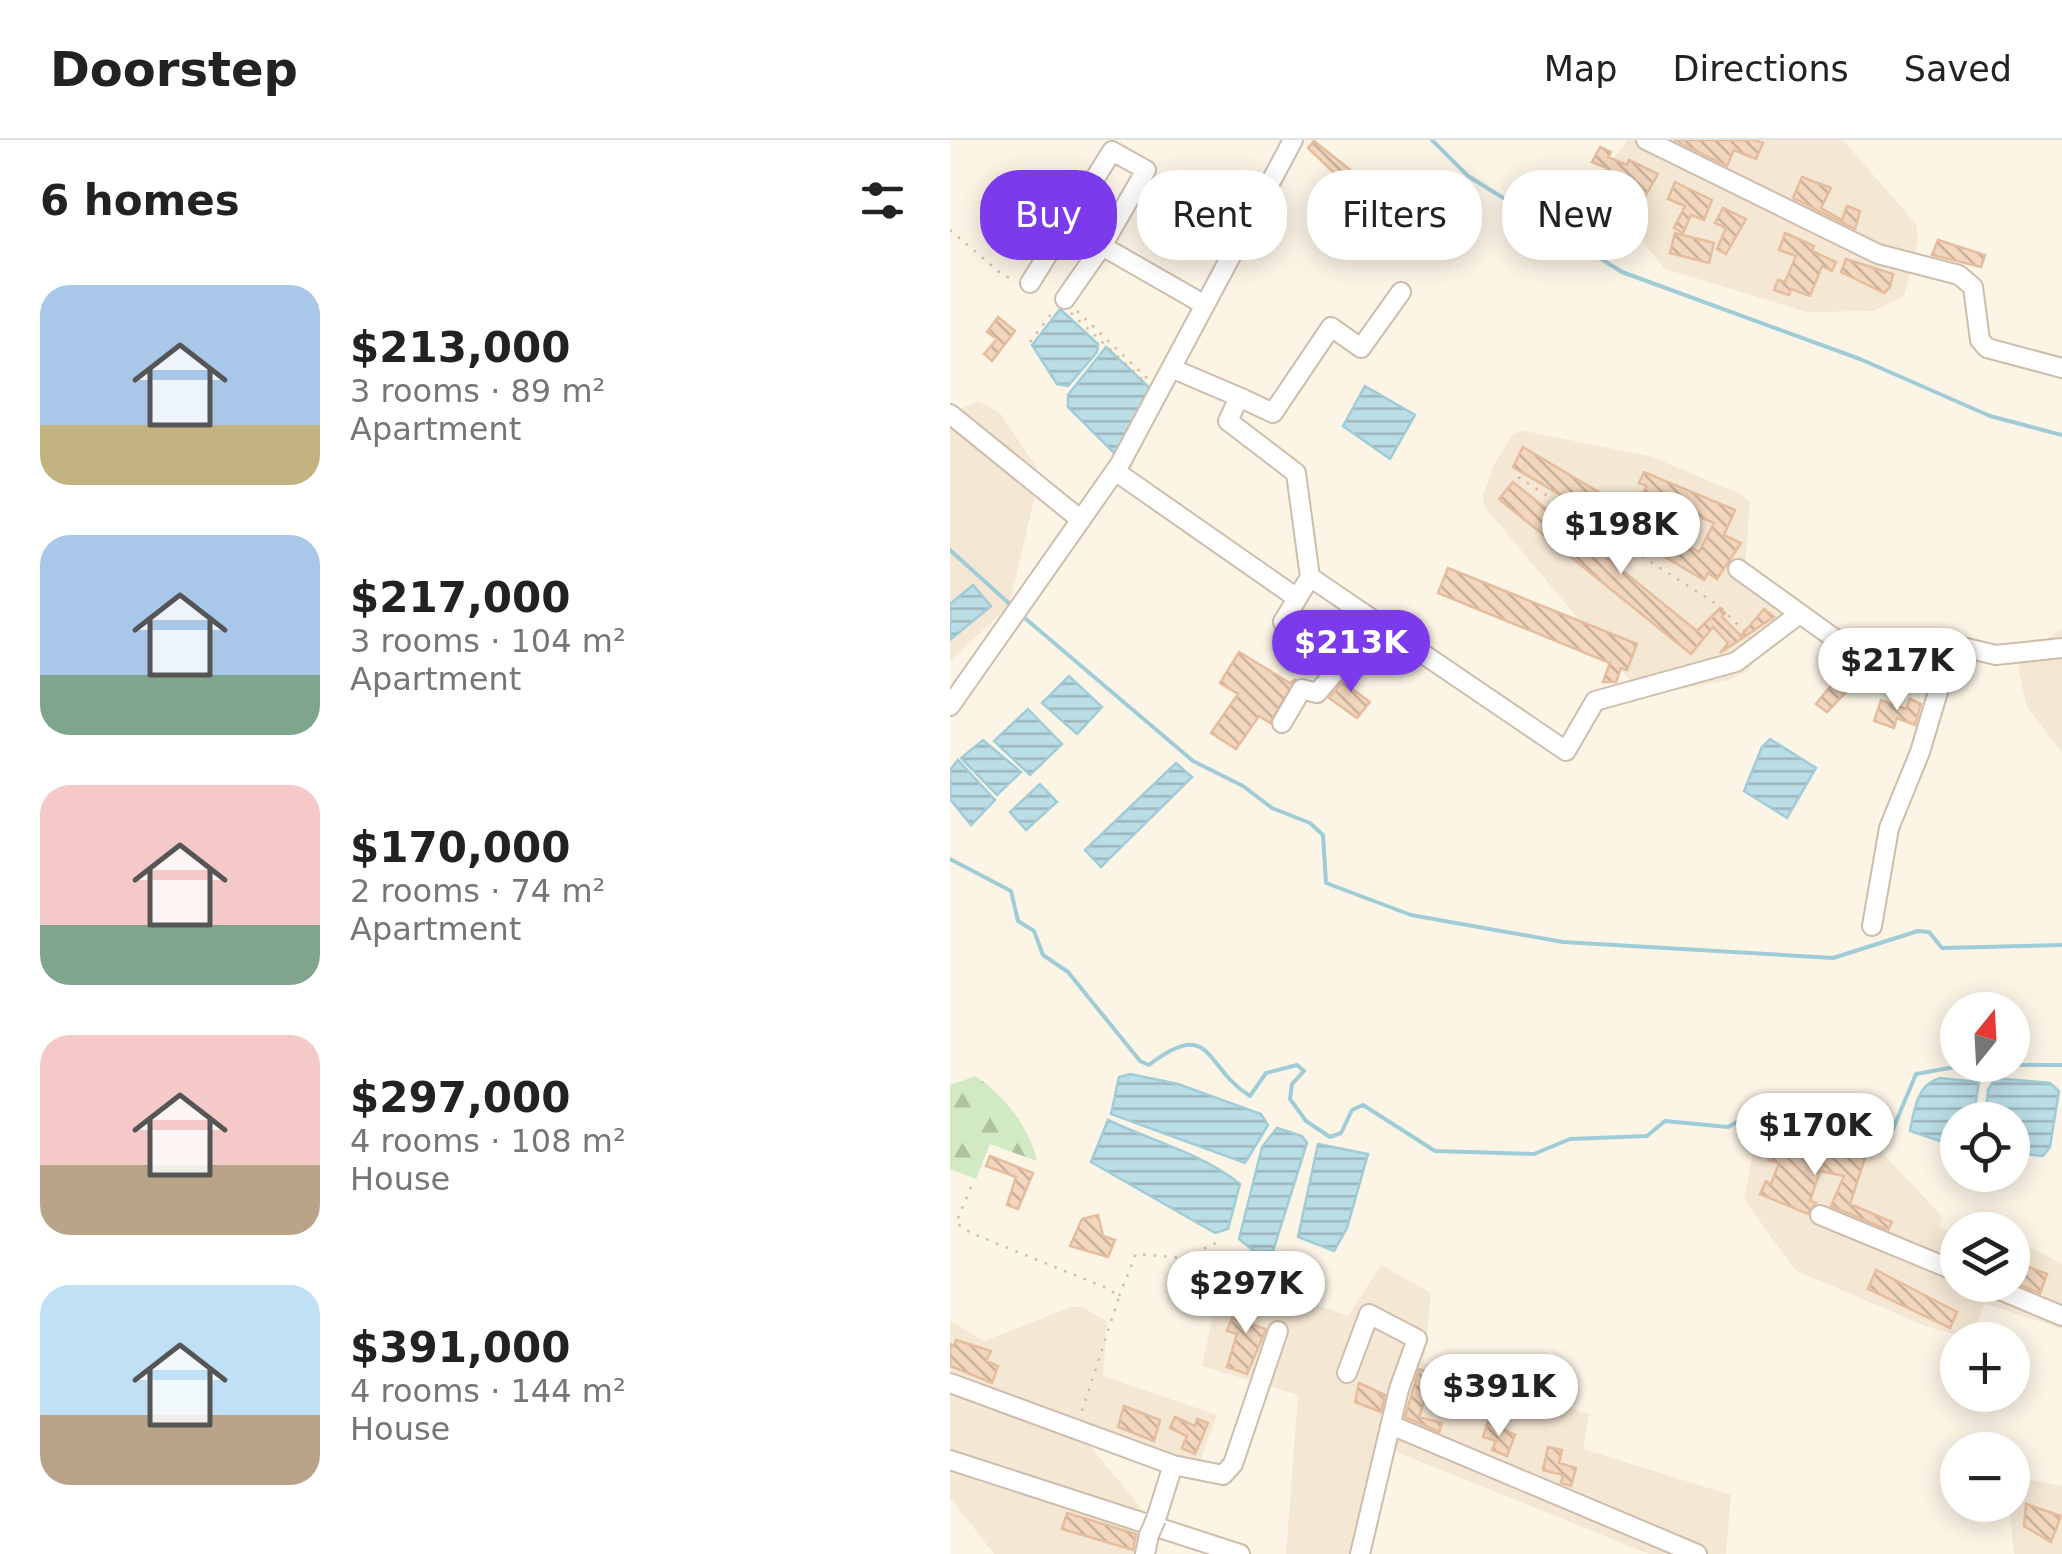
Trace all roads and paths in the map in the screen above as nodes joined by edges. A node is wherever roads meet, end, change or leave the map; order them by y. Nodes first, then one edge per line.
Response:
1 (1293, 140) edge
2 (1646, 140) edge
3 (1100, 170) edge
4 (1117, 220) edge
5 (1117, 255) edge
6 (1044, 260) edge
7 (1093, 260) edge
8 (1030, 282) dead end
9 (1401, 292) dead end
10 (1063, 304) junction
11 (1205, 305) junction
12 (1030, 342) dead end
13 (1171, 368) junction
14 (2062, 368) edge
15 (1158, 394) junction
16 (1239, 397) junction
17 (950, 414) edge
18 (1115, 471) junction
19 (1518, 478) dead end
20 (1080, 520) junction
21 (1738, 568) dead end
22 (1310, 577) junction
23 (1297, 598) junction
24 (1798, 616) junction
25 (1282, 622) dead end
26 (1377, 622) junction
27 (1759, 645) junction
28 (1952, 645) junction
29 (2062, 648) edge
30 (950, 706) edge
31 (1282, 723) dead end
32 (1872, 926) dead end
33 (971, 1187) dead end
34 (1820, 1215) dead end
35 (1222, 1240) dead end
36 (1940, 1265) edge
37 (1118, 1298) junction
38 (2029, 1302) edge
39 (2062, 1316) edge
40 (1278, 1331) dead end
41 (1347, 1373) dead end
42 (950, 1383) edge
43 (1391, 1426) junction
44 (1075, 1429) junction
45 (950, 1460) edge
46 (1173, 1465) junction
47 (1150, 1536) edge
48 (1240, 1554) edge
49 (1360, 1554) edge
50 (1697, 1554) edge

1 - 11 street
2 - 14 street
3 - 4 street
5 - 11 street
6 - 8 street
7 - 10 street
9 - 16 street
10 - 12 path
10 - 15 path
11 - 13 street
13 - 15 street
13 - 16 street
15 - 18 street
16 - 22 street
17 - 20 street
18 - 20 street
18 - 23 street
19 - 27 path
20 - 30 street
21 - 24 street
22 - 23 street
22 - 26 street
23 - 25 street
24 - 27 street
24 - 28 street
26 - 27 street
26 - 31 street
28 - 29 street
28 - 32 street
33 - 37 path
34 - 36 street
35 - 37 path
37 - 44 path
38 - 39 street
40 - 46 street
41 - 43 street
42 - 44 street
43 - 49 street
43 - 50 street
44 - 46 street
45 - 48 street
46 - 47 street

